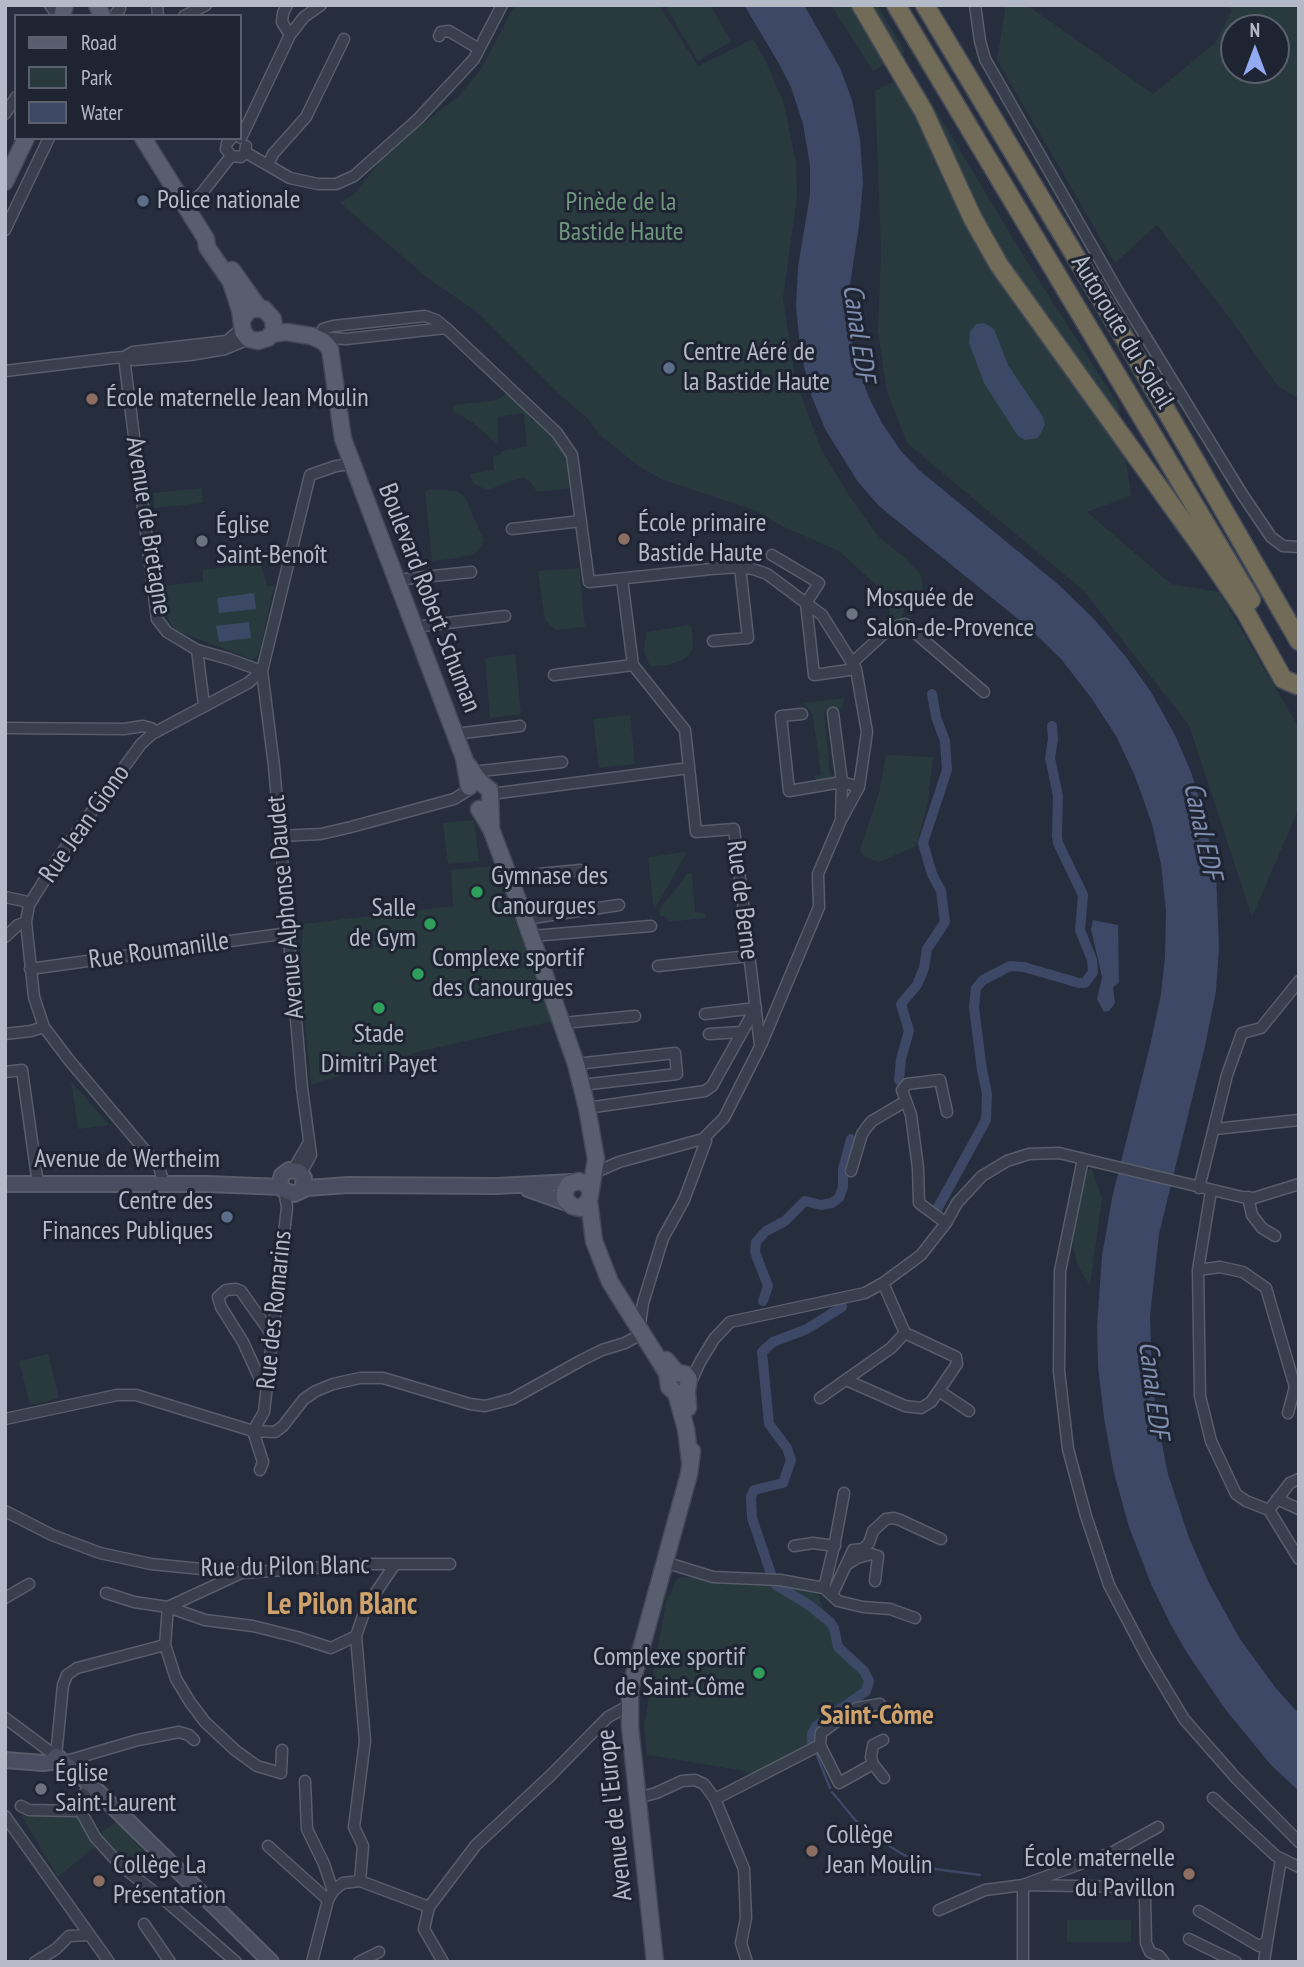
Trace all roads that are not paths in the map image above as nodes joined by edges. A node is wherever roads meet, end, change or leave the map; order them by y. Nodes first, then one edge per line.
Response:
1 (97, 5) edge
2 (206, 5) edge
3 (287, 5) edge
4 (502, 5) edge
5 (861, 5) edge
6 (896, 5) edge
7 (926, 5) edge
8 (975, 5) edge
9 (317, 6) edge
10 (113, 13) edge
11 (188, 14) edge
12 (290, 35) junction
13 (439, 36) dead end
14 (344, 39) dead end
15 (479, 49) junction
16 (242, 123) edge
17 (25, 140) edge
18 (48, 140) edge
19 (144, 140) edge
20 (233, 140) edge
21 (235, 140) edge
22 (246, 152) junction
23 (231, 156) junction
24 (268, 165) junction
25 (5, 182) edge
26 (185, 208) junction
27 (5, 230) edge
28 (228, 271) junction
29 (259, 308) junction
30 (272, 327) junction
31 (446, 328) junction
32 (244, 329) junction
33 (323, 334) junction
34 (124, 357) junction
35 (5, 370) edge
36 (350, 460) junction
37 (581, 521) junction
38 (512, 529) dead end
39 (1299, 547) edge
40 (772, 555) dead end
41 (740, 567) junction
42 (471, 572) dead end
43 (622, 579) junction
44 (396, 580) junction
45 (806, 603) junction
46 (505, 616) dead end
47 (414, 627) junction
48 (713, 641) dead end
49 (1299, 641) edge
50 (197, 650) junction
51 (854, 665) junction
52 (633, 666) junction
53 (262, 671) junction
54 (554, 675) dead end
55 (1298, 687) edge
56 (985, 692) dead end
57 (204, 705) junction
58 (833, 713) dead end
59 (802, 714) dead end
60 (520, 726) dead end
61 (5, 728) edge
62 (145, 734) junction
63 (455, 734) junction
64 (562, 762) dead end
65 (689, 768) junction
66 (842, 782) junction
67 (859, 786) junction
68 (473, 790) junction
69 (841, 820) junction
70 (279, 836) junction
71 (580, 870) dead end
72 (509, 877) junction
73 (5, 897) edge
74 (29, 905) junction
75 (619, 905) dead end
76 (526, 919) junction
77 (26, 922) junction
78 (651, 926) dead end
79 (288, 933) junction
80 (532, 936) junction
81 (5, 937) edge
82 (749, 956) junction
83 (658, 966) dead end
84 (30, 969) junction
85 (1299, 981) edge
86 (780, 998) junction
87 (756, 1012) junction
88 (705, 1014) dead end
89 (635, 1016) dead end
90 (563, 1023) junction
91 (44, 1027) junction
92 (741, 1032) junction
93 (5, 1034) edge
94 (709, 1034) dead end
95 (761, 1045) junction
96 (576, 1064) junction
97 (5, 1072) edge
98 (581, 1084) junction
99 (906, 1101) junction
100 (587, 1108) junction
101 (947, 1112) dead end
102 (1299, 1120) edge
103 (1215, 1129) junction
104 (706, 1141) dead end
105 (1083, 1159) junction
106 (594, 1162) junction
107 (850, 1171) dead end
108 (574, 1182) junction
109 (293, 1183) junction
110 (5, 1184) edge
111 (38, 1184) junction
112 (164, 1184) junction
113 (1299, 1184) edge
114 (510, 1186) junction
115 (1199, 1188) junction
116 (1211, 1191) junction
117 (590, 1196) junction
118 (1248, 1197) junction
119 (569, 1204) junction
120 (946, 1223) junction
121 (1275, 1236) dead end
122 (594, 1241) junction
123 (1198, 1270) junction
124 (883, 1283) junction
125 (639, 1325) junction
126 (905, 1333) junction
127 (272, 1335) junction
128 (699, 1362) junction
129 (846, 1380) junction
130 (680, 1382) junction
131 (267, 1386) junction
132 (1297, 1388) edge
133 (939, 1391) junction
134 (820, 1398) dead end
135 (969, 1411) dead end
136 (264, 1412) junction
137 (1288, 1413) dead end
138 (5, 1419) edge
139 (253, 1431) junction
140 (275, 1432) junction
141 (260, 1471) dead end
142 (1299, 1479) edge
143 (844, 1493) dead end
144 (1277, 1499) junction
145 (1299, 1509) edge
146 (1269, 1510) junction
147 (5, 1511) edge
148 (941, 1539) dead end
149 (794, 1546) dead end
150 (835, 1546) junction
151 (1299, 1559) edge
152 (664, 1562) junction
153 (396, 1564) junction
154 (450, 1564) dead end
155 (845, 1566) junction
156 (242, 1573) junction
157 (875, 1581) dead end
158 (29, 1584) dead end
159 (828, 1592) junction
160 (106, 1593) dead end
161 (5, 1598) edge
162 (168, 1607) junction
163 (915, 1618) dead end
164 (356, 1636) junction
165 (165, 1645) junction
166 (880, 1704) dead end
167 (628, 1706) junction
168 (5, 1718) edge
169 (194, 1740) dead end
170 (883, 1740) dead end
171 (820, 1745) junction
172 (282, 1750) dead end
173 (59, 1759) junction
174 (5, 1760) edge
175 (873, 1764) junction
176 (884, 1778) dead end
177 (305, 1781) dead end
178 (91, 1785) junction
179 (637, 1798) junction
180 (1213, 1798) dead end
181 (715, 1799) junction
182 (21, 1806) dead end
183 (79, 1808) junction
184 (5, 1816) edge
185 (1158, 1827) dead end
186 (1299, 1842) edge
187 (268, 1846) dead end
188 (1281, 1859) junction
189 (1299, 1867) edge
190 (359, 1881) junction
191 (1023, 1885) junction
192 (330, 1896) junction
193 (429, 1907) junction
194 (939, 1910) dead end
195 (1199, 1911) dead end
196 (144, 1924) dead end
197 (90, 1935) junction
198 (1189, 1939) dead end
199 (1267, 1942) junction
200 (55, 1949) junction
201 (379, 1952) dead end
202 (35, 1962) edge
203 (60, 1962) edge
204 (109, 1962) edge
205 (170, 1962) edge
206 (236, 1962) edge
207 (271, 1962) edge
208 (313, 1962) edge
209 (359, 1962) edge
210 (443, 1962) edge
211 (655, 1962) edge
212 (747, 1962) edge
213 (1023, 1962) edge
214 (1164, 1962) edge
215 (1236, 1962) edge
216 (1264, 1962) edge

1 - 10 main road
2 - 11 street
3 - 12 street
4 - 15 street
5 - 55 highway
6 - 55 highway, Autoroute du Soleil
7 - 49 highway, Autoroute du Soleil
8 - 39 street
9 - 12 street
12 - 16 street
13 - 15 street
14 - 24 street
15 - 24 street
17 - 25 main road
18 - 27 street
19 - 26 main road
20 - 23 street
21 - 22 street
22 - 23 street
22 - 24 street
23 - 26 street
26 - 28 main road
28 - 29 main road
28 - 32 main road
29 - 30 main road
29 - 32 main road
30 - 32 main road
30 - 33 main road
31 - 33 street
31 - 33 street
31 - 37 street
32 - 34 street
33 - 36 main road, Boulevard Robert Schuman
33 - 36 main road, Boulevard Robert Schuman
34 - 35 street
34 - 50 street, Avenue de Bretagne
36 - 44 main road, Boulevard Robert Schuman
36 - 53 street
37 - 38 street
37 - 43 street
40 - 45 street
41 - 43 street
41 - 45 street
41 - 48 street
42 - 44 street
43 - 52 street
44 - 47 main road, Boulevard Robert Schuman
45 - 51 street
45 - 51 street
46 - 47 street
47 - 63 main road, Boulevard Robert Schuman
50 - 53 street, Avenue de Bretagne
50 - 57 street
51 - 56 street
51 - 67 street
52 - 54 street
52 - 65 street
53 - 57 street
53 - 70 street, Avenue Alphonse Daudet
57 - 62 street
58 - 66 street
59 - 66 street
60 - 63 street
61 - 62 street
62 - 74 street, Rue Jean Giono
63 - 68 main road, Boulevard Robert Schuman
64 - 68 street
65 - 68 street
65 - 82 street, Rue de Berne
66 - 67 street
66 - 69 street
67 - 69 street
68 - 70 street
68 - 72 main road, Boulevard Robert Schuman
69 - 86 street
70 - 79 street, Avenue Alphonse Daudet
71 - 72 street
72 - 76 main road, Boulevard Robert Schuman
73 - 74 street
74 - 77 street
75 - 76 street
76 - 80 main road, Boulevard Robert Schuman
77 - 81 street
77 - 84 street
78 - 80 street
79 - 84 street, Rue Roumanille
79 - 109 street, Avenue Alphonse Daudet
80 - 90 main road, Boulevard Robert Schuman
82 - 83 street
82 - 87 street, Rue de Berne
84 - 91 street
85 - 103 street
86 - 87 street
86 - 95 street
87 - 88 street
87 - 92 street
87 - 95 street, Rue de Berne
89 - 90 street
90 - 96 main road, Boulevard Robert Schuman
91 - 93 street
91 - 112 street
92 - 94 street
92 - 100 street
95 - 106 street
96 - 98 main road, Boulevard Robert Schuman
96 - 98 street
97 - 111 street
98 - 100 main road, Boulevard Robert Schuman
99 - 101 street
99 - 107 street
99 - 120 street
100 - 106 main road, Boulevard Robert Schuman
102 - 103 street
103 - 115 street
104 - 125 street
105 - 115 street
105 - 120 street
105 - 186 street
106 - 108 main road
106 - 117 main road, Boulevard Robert Schuman
108 - 114 street, Avenue de Wertheim
108 - 117 main road
108 - 119 main road
109 - 112 street, Avenue de Wertheim
109 - 114 street, Avenue de Wertheim
109 - 127 street, Rue des Romarins
110 - 111 street, Avenue de Wertheim
111 - 112 street, Avenue de Wertheim
113 - 118 street
114 - 119 street, Avenue de Wertheim
115 - 116 street
116 - 118 street
116 - 123 street
117 - 119 main road
117 - 122 main road
118 - 121 street
119 - 122 main road
120 - 124 street
122 - 125 main road
123 - 132 street
123 - 146 street
124 - 126 street
124 - 128 street
125 - 130 main road
125 - 140 street
126 - 129 street
126 - 133 street
127 - 131 street, Rue des Romarins
127 - 131 street
128 - 130 street
128 - 130 street
129 - 133 street
129 - 134 street
130 - 152 main road, Avenue de l'Europe
131 - 136 street, Rue des Romarins
132 - 137 street
133 - 135 street
136 - 139 street
136 - 140 street
138 - 139 street
139 - 140 street
139 - 141 street
142 - 144 street
143 - 150 street
144 - 145 street
144 - 146 street
146 - 151 street
147 - 156 street, Rue du Pilon Blanc
148 - 155 street
149 - 150 street
150 - 159 street
152 - 159 street
152 - 167 main road, Avenue de l'Europe
153 - 154 street, Rue du Pilon Blanc
153 - 156 street, Rue du Pilon Blanc
153 - 164 street
155 - 157 street
155 - 159 street
156 - 162 street
158 - 161 street
159 - 163 street
160 - 162 street
162 - 164 street
162 - 165 street
164 - 190 street
165 - 172 street
165 - 173 street
166 - 171 street
167 - 179 main road, Avenue de l'Europe
167 - 193 street
168 - 173 street
169 - 173 street
170 - 175 street
171 - 175 street
171 - 181 street
173 - 174 street
173 - 178 street
175 - 176 street
177 - 192 street
178 - 183 street
178 - 207 street
179 - 181 street
179 - 211 main road, Avenue de l'Europe
180 - 188 street
181 - 212 street
182 - 183 street
183 - 206 street
184 - 197 street
185 - 191 street
187 - 192 street
188 - 189 street
188 - 199 street
190 - 192 street
190 - 193 street
191 - 194 street
191 - 213 street
191 - 214 street
192 - 208 street
193 - 210 street
195 - 199 street
196 - 205 street
197 - 200 street
197 - 204 street
198 - 215 street
199 - 216 street
200 - 202 street
200 - 203 street
201 - 209 street

